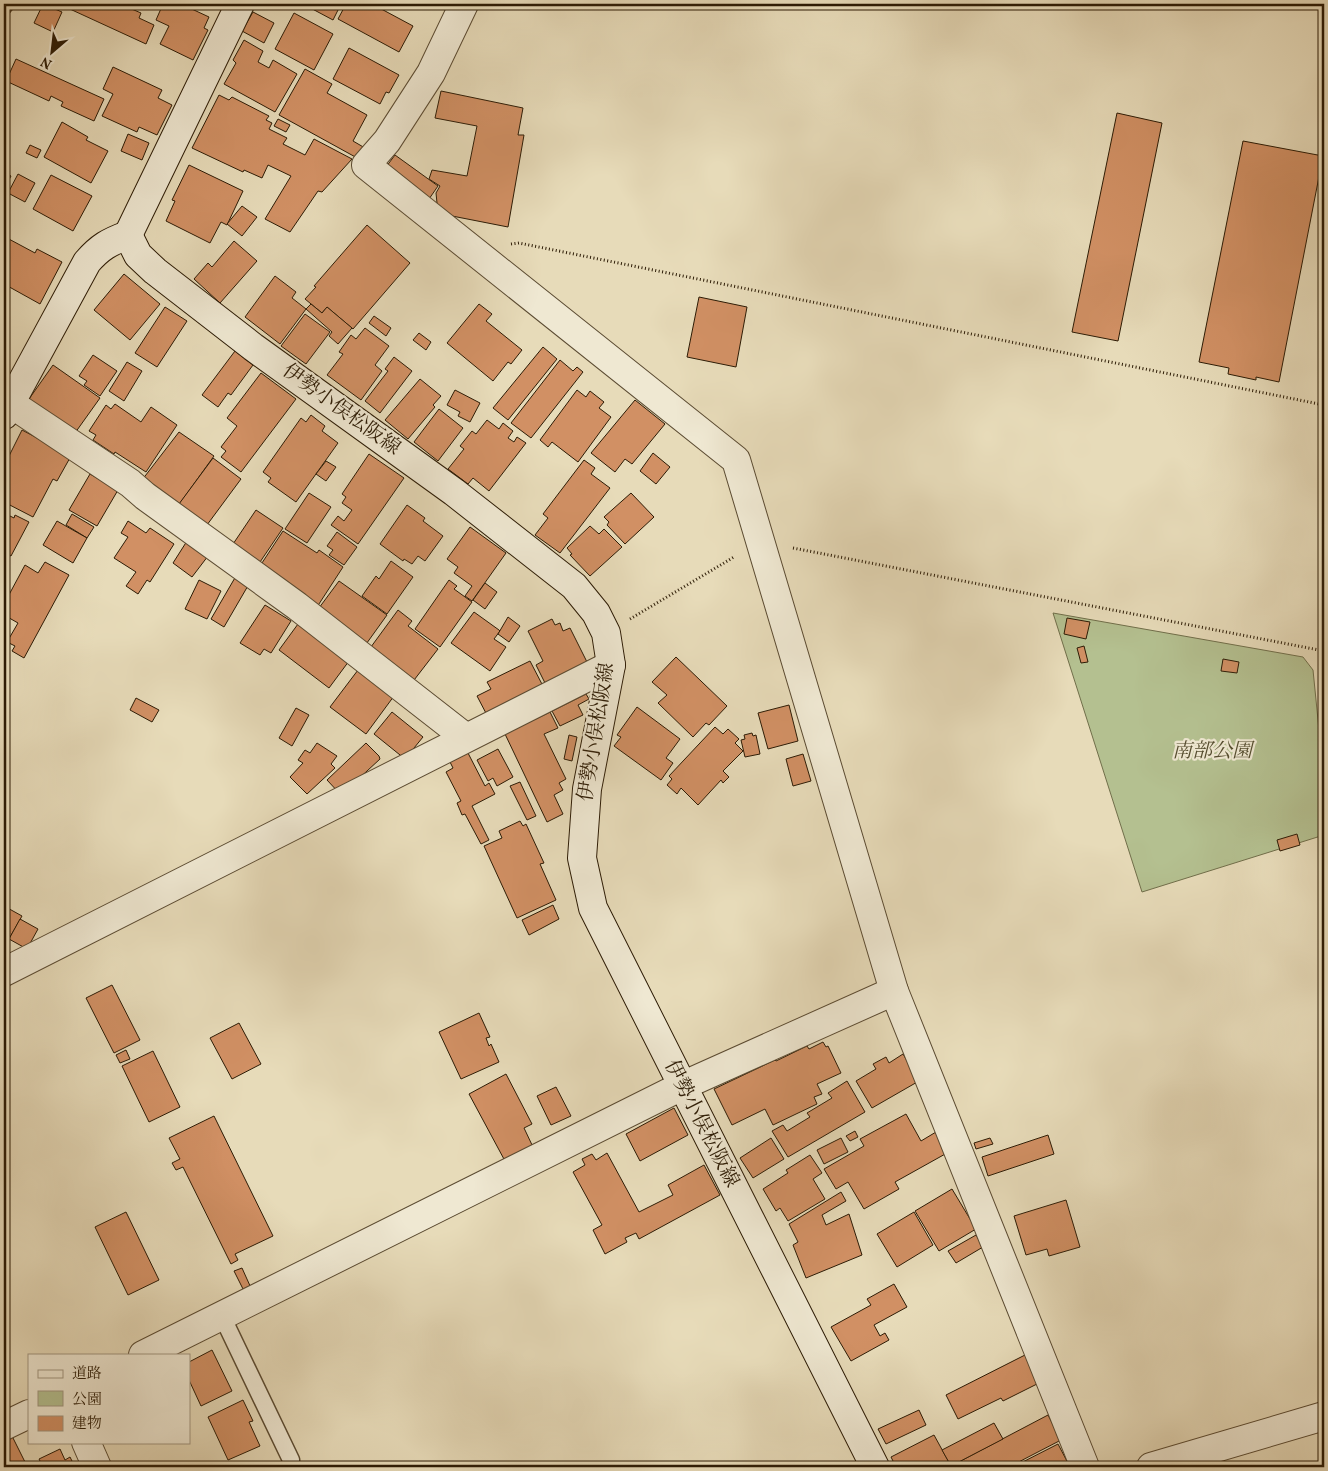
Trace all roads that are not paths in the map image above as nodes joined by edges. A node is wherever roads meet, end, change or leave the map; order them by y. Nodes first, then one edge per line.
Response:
1 (240, 4) edge
2 (464, 4) edge
3 (128, 235) junction
4 (6, 408) edge
5 (611, 665) junction
6 (466, 737) junction
7 (4, 972) edge
8 (894, 991) junction
9 (682, 1086) junction
10 (222, 1316) junction
11 (145, 1354) edge
12 (28, 1414) edge
13 (1324, 1416) edge
14 (4, 1426) edge
15 (87, 1444) edge
16 (291, 1460) dead end
17 (97, 1467) edge
18 (875, 1467) edge
19 (1085, 1467) edge
20 (1151, 1467) edge

1 - 3 street
2 - 8 street
3 - 4 street
3 - 5 street, 伊勢小俣松阪線
4 - 6 street
5 - 6 street
5 - 9 street, 伊勢小俣松阪線
6 - 7 street
8 - 9 street
8 - 19 street
9 - 10 street
9 - 18 street, 伊勢小俣松阪線
10 - 11 street
10 - 16 lane
12 - 14 street
13 - 20 street
15 - 17 street

